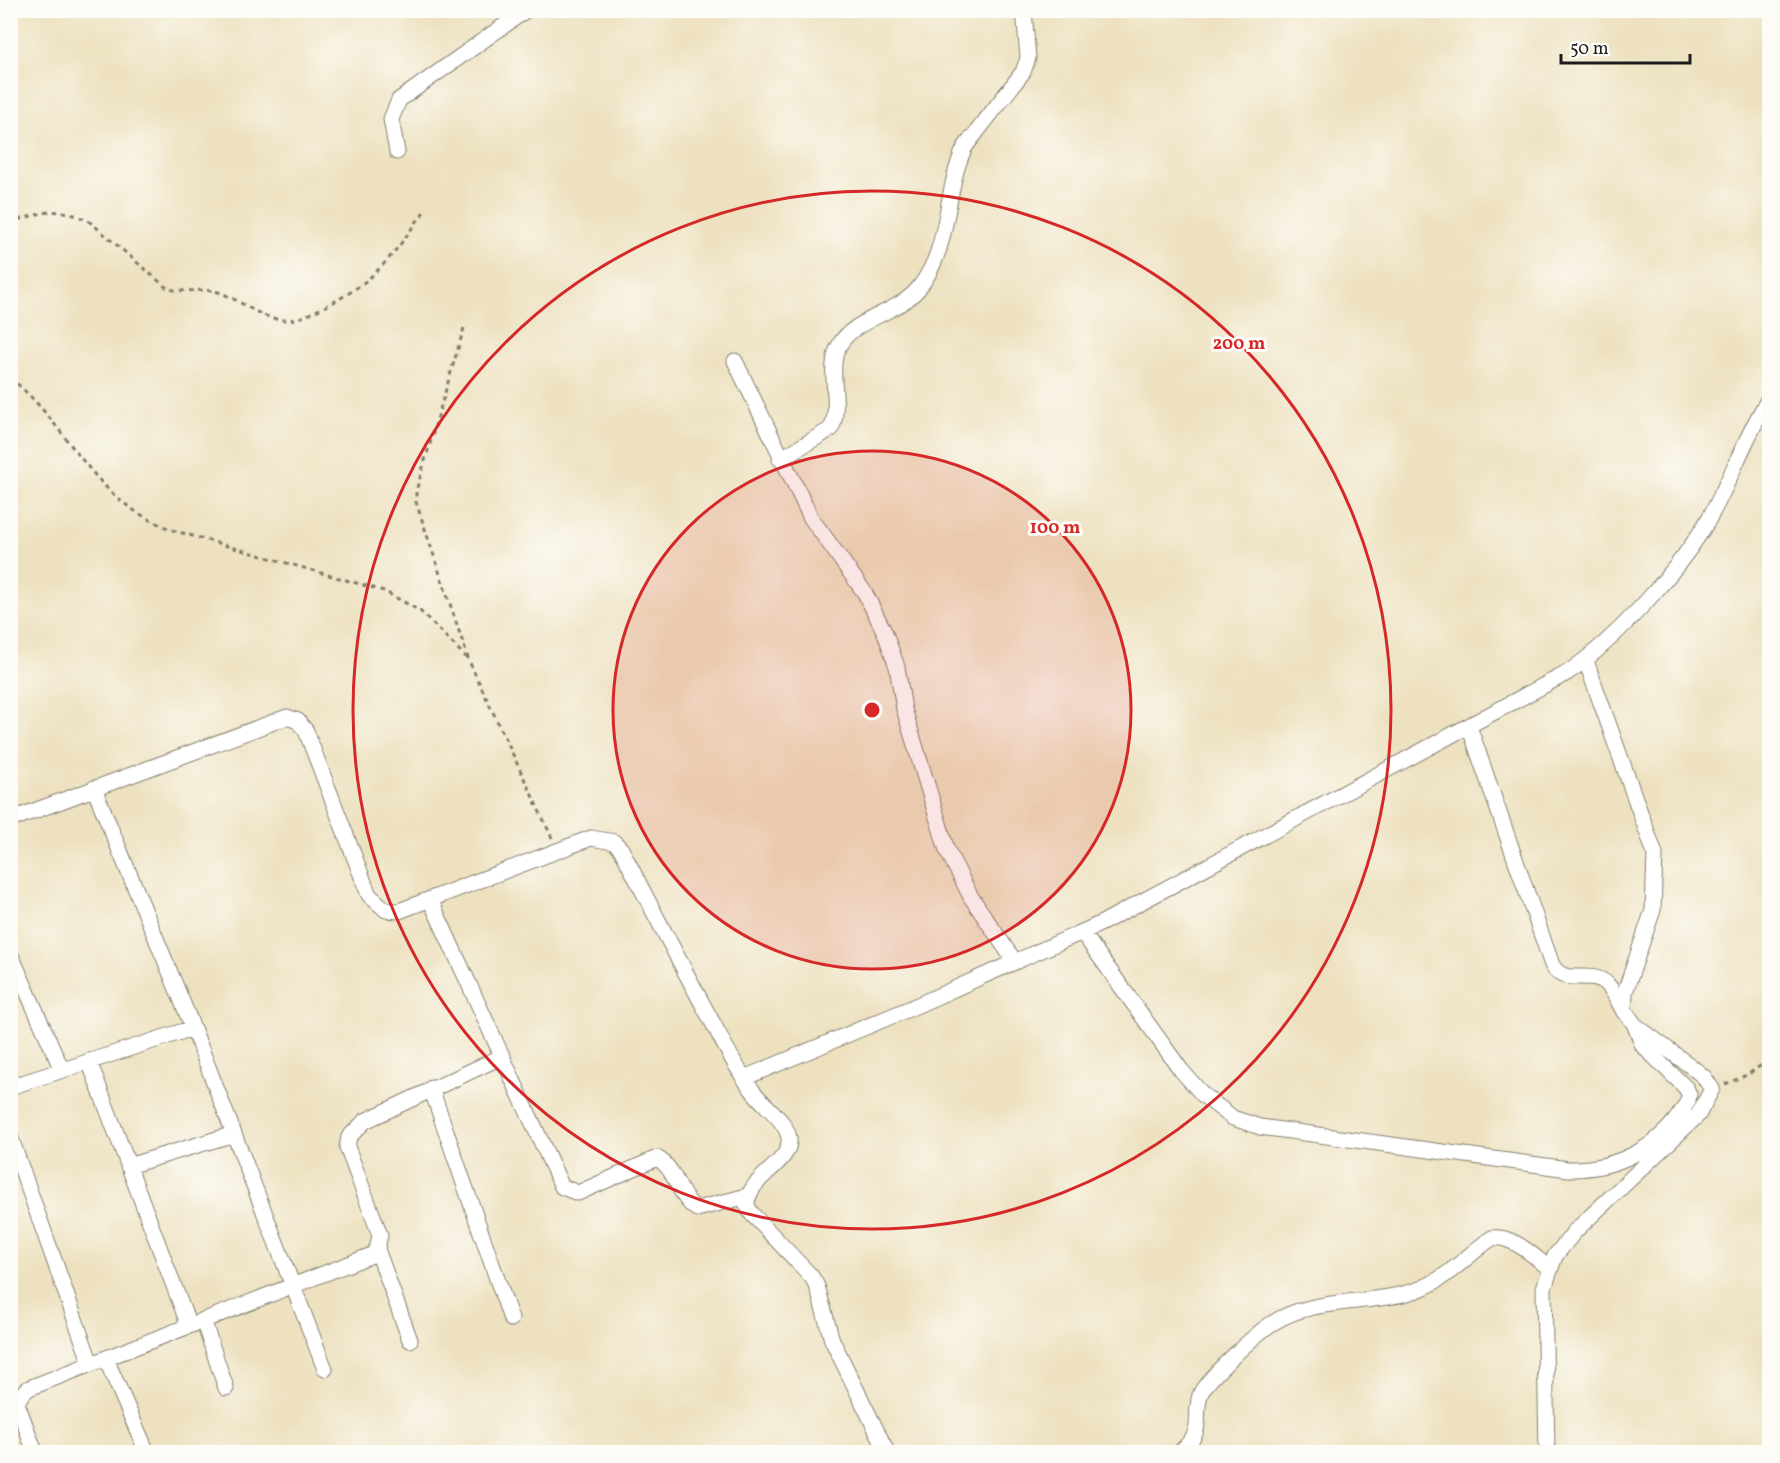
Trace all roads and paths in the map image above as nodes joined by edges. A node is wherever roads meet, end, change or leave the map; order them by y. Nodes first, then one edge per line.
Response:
1 (526, 10) edge
2 (1024, 10) edge
3 (397, 152) dead end
4 (426, 209) dead end
5 (10, 222) edge
6 (464, 328) dead end
7 (735, 361) dead end
8 (10, 378) edge
9 (1770, 397) edge
10 (780, 459) junction
11 (469, 661) junction
12 (1586, 661) junction
13 (1469, 726) junction
14 (94, 788) junction
15 (10, 820) edge
16 (558, 850) junction
17 (430, 899) junction
18 (1082, 932) junction
19 (10, 953) edge
20 (1015, 962) junction
21 (1631, 1021) junction
22 (193, 1028) junction
23 (503, 1056) junction
24 (1770, 1059) edge
25 (89, 1061) junction
26 (62, 1070) junction
27 (744, 1078) junction
28 (10, 1087) edge
29 (431, 1088) junction
30 (1712, 1089) junction
31 (234, 1134) junction
32 (10, 1136) edge
33 (128, 1166) junction
34 (747, 1196) junction
35 (377, 1249) junction
36 (1549, 1268) junction
37 (292, 1284) junction
38 (511, 1319) dead end
39 (196, 1323) junction
40 (410, 1340) dead end
41 (106, 1359) junction
42 (91, 1364) junction
43 (325, 1369) dead end
44 (226, 1388) dead end
45 (146, 1450) dead end
46 (35, 1452) edge
47 (887, 1452) edge
48 (1180, 1452) edge
49 (1547, 1452) edge

1 - 3 street
2 - 10 street
4 - 5 path
6 - 11 path
7 - 10 street
8 - 11 path
9 - 12 street
10 - 20 street
11 - 16 path
12 - 13 street
12 - 21 street
13 - 18 street
13 - 21 street
14 - 15 street
14 - 17 street
14 - 22 street
16 - 17 street
16 - 27 street
17 - 23 street
18 - 20 street
18 - 21 street
19 - 26 street
20 - 27 street
21 - 30 street
22 - 25 street
22 - 31 street
23 - 29 street
23 - 34 street
24 - 30 path
25 - 26 street
25 - 33 street
26 - 28 street
27 - 34 street
29 - 35 street
29 - 38 street
30 - 36 street
31 - 33 street
31 - 37 street
32 - 42 street
33 - 39 street
34 - 47 street
35 - 37 street
35 - 40 street
36 - 48 street
36 - 49 street
37 - 39 street
37 - 43 street
39 - 41 street
39 - 44 street
41 - 42 street
41 - 45 street
42 - 46 street

